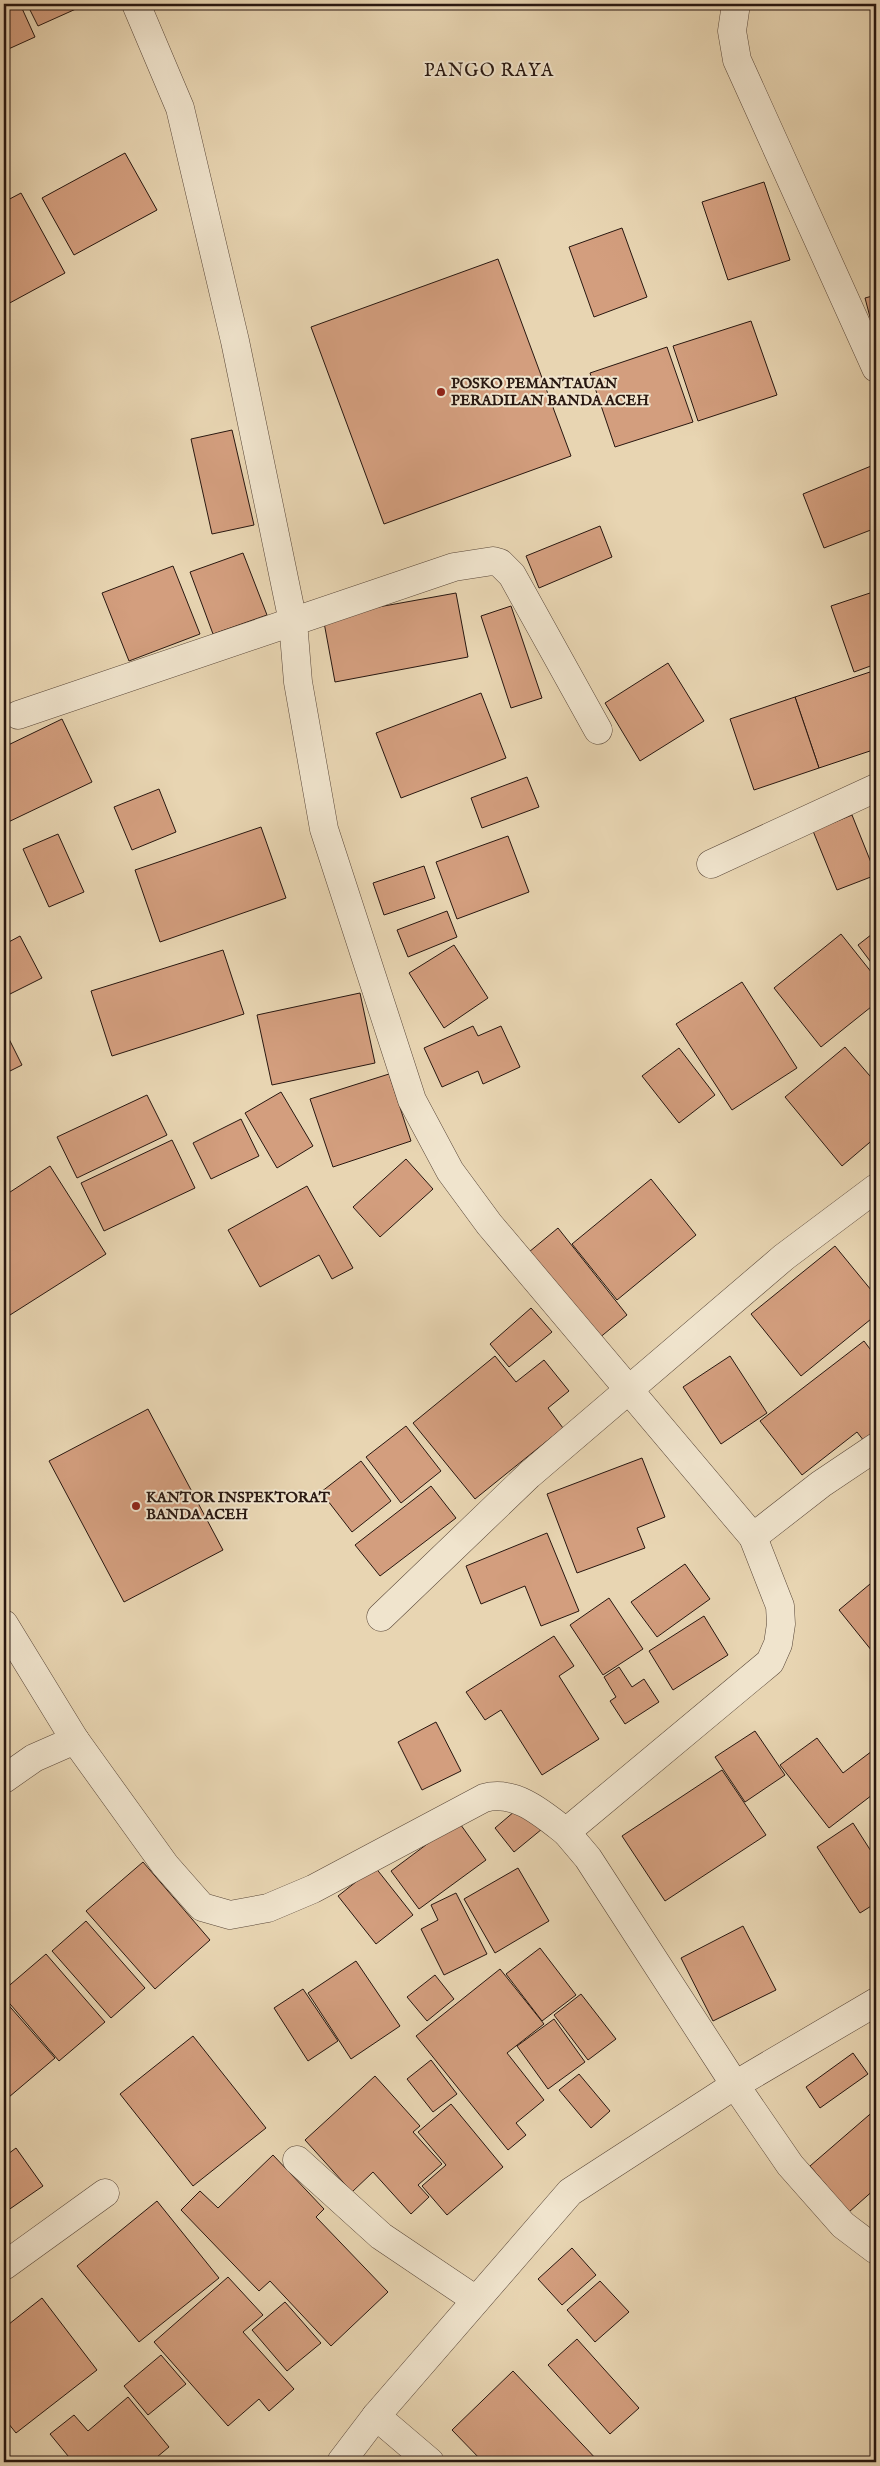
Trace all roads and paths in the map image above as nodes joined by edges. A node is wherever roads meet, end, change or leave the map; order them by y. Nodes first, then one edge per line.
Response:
1 (136, 4) edge
2 (736, 4) edge
3 (876, 368) edge
4 (293, 622) junction
5 (18, 715) dead end
6 (598, 730) dead end
7 (876, 788) edge
8 (711, 864) dead end
9 (876, 1188) edge
10 (630, 1391) junction
11 (876, 1447) edge
12 (753, 1537) junction
13 (381, 1617) dead end
14 (4, 1624) edge
15 (75, 1740) junction
16 (4, 1779) edge
17 (566, 1832) junction
18 (876, 2002) edge
19 (735, 2085) junction
20 (298, 2160) dead end
21 (105, 2193) dead end
22 (876, 2250) edge
23 (4, 2266) edge
24 (476, 2300) junction
25 (376, 2416) junction
26 (340, 2462) edge
27 (430, 2462) edge

1 - 4 street
2 - 3 street
4 - 5 street
4 - 6 street
4 - 10 street
7 - 8 street
9 - 10 street
10 - 12 street
10 - 13 street
11 - 12 street
12 - 17 street
14 - 15 street
15 - 16 street
15 - 17 street
17 - 19 street
18 - 19 street
19 - 22 street
19 - 24 street
20 - 24 street
21 - 23 street
24 - 25 street
25 - 26 street
25 - 27 street

